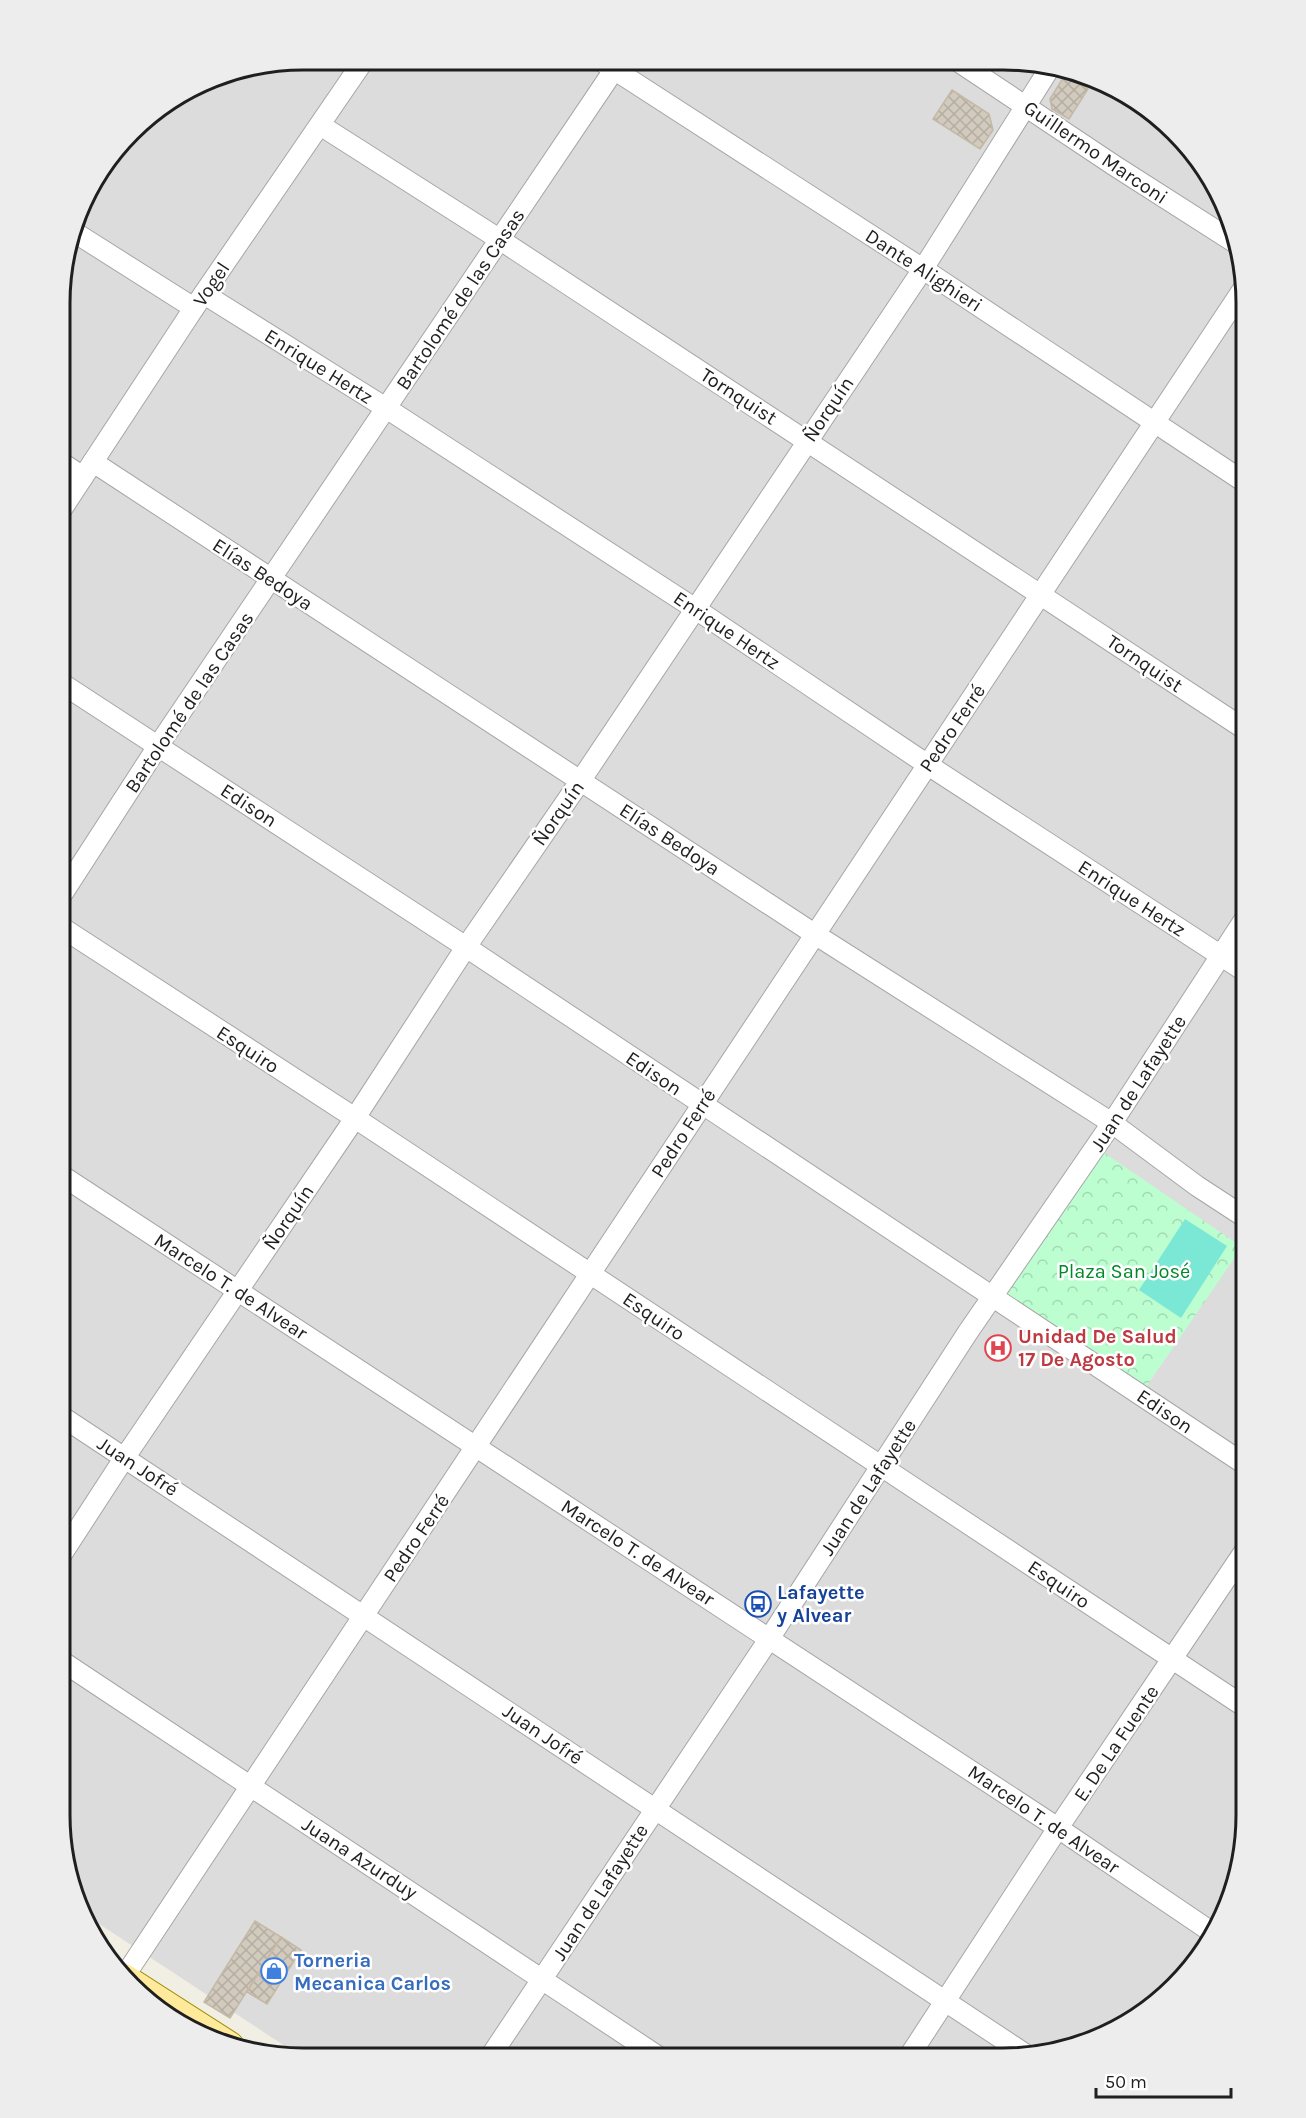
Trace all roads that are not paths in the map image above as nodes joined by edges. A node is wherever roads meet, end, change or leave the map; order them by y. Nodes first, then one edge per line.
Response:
1 (357, 70) edge
2 (608, 70) edge
3 (621, 70) edge
4 (971, 70) edge
5 (1046, 75) edge
6 (1026, 106) junction
7 (320, 125) junction
8 (81, 236) edge
9 (1226, 237) edge
10 (500, 240) junction
11 (923, 268) junction
12 (1236, 300) edge
13 (199, 301) junction
14 (386, 408) junction
15 (1155, 423) junction
16 (807, 441) junction
17 (70, 465) edge
18 (88, 470) junction
19 (1236, 476) edge
20 (70, 497) edge
21 (271, 579) junction
22 (1041, 594) junction
23 (694, 608) junction
24 (70, 688) edge
25 (1236, 723) edge
26 (158, 746) junction
27 (928, 765) junction
28 (581, 780) junction
29 (70, 882) edge
30 (1236, 932) edge
31 (70, 933) edge
32 (816, 935) junction
33 (466, 947) junction
34 (1221, 955) junction
35 (1236, 965) edge
36 (701, 1104) junction
37 (355, 1118) junction
38 (1112, 1123) junction
39 (70, 1181) edge
40 (1236, 1211) edge
41 (591, 1274) junction
42 (238, 1290) junction
43 (993, 1298) junction
44 (70, 1422) edge
45 (477, 1447) junction
46 (125, 1457) junction
47 (1236, 1458) edge
48 (881, 1466) junction
49 (70, 1542) edge
50 (1236, 1564) edge
51 (364, 1616) junction
52 (769, 1639) junction
53 (1173, 1660) junction
54 (70, 1667) edge
55 (1236, 1701) edge
56 (251, 1787) junction
57 (655, 1809) junction
58 (1058, 1828) junction
59 (1206, 1927) edge
60 (129, 1969) edge
61 (543, 1979) junction
62 (944, 2002) junction
63 (1014, 2047) edge
64 (496, 2048) edge
65 (645, 2048) edge
66 (914, 2048) edge

1 - 7 street, Vogel
2 - 10 street, Bartolomé de las Casas
3 - 11 street, Dante Alighieri
4 - 6 street, Guillermo Marconi
5 - 6 street, Ñorquín
6 - 9 street, Guillermo Marconi
6 - 11 street, Ñorquín
7 - 10 street, Tornquist
7 - 13 street, Vogel
8 - 13 street, Enrique Hertz
10 - 14 street, Bartolomé de las Casas
10 - 16 street, Tornquist
11 - 15 street, Dante Alighieri
11 - 16 street, Ñorquín
12 - 15 street, Pedro Ferré
13 - 14 street, Enrique Hertz
13 - 18 street, Vogel
14 - 21 street, Bartolomé de las Casas
14 - 23 street, Enrique Hertz
15 - 19 street, Dante Alighieri
15 - 22 street, Pedro Ferré
16 - 22 street, Tornquist
16 - 23 street, Ñorquín
17 - 18 street, Elías Bedoya
18 - 20 street, Vogel
18 - 21 street, Elías Bedoya
21 - 26 street, Bartolomé de las Casas
21 - 28 street, Elías Bedoya
22 - 25 street, Tornquist
22 - 27 street, Pedro Ferré
23 - 27 street, Enrique Hertz
23 - 28 street, Ñorquín
24 - 26 street, Edison
26 - 29 street, Bartolomé de las Casas
26 - 33 street, Edison
27 - 32 street, Pedro Ferré
27 - 34 street, Enrique Hertz
28 - 32 street, Elías Bedoya
28 - 33 street, Ñorquín
30 - 34 street, Juan de Lafayette
31 - 37 street, Esquiro
32 - 36 street, Pedro Ferré
32 - 38 street, Elías Bedoya
33 - 36 street, Edison
33 - 37 street, Ñorquín
34 - 35 street, Enrique Hertz
34 - 38 street, Juan de Lafayette
36 - 41 street, Pedro Ferré
36 - 43 street, Edison
37 - 41 street, Esquiro
37 - 42 street, Ñorquín
38 - 40 street, Elías Bedoya
38 - 43 street, Juan de Lafayette
39 - 42 street, Marcelo T. de Alvear
41 - 45 street, Pedro Ferré
41 - 48 street, Esquiro
42 - 45 street, Marcelo T. de Alvear
42 - 46 street, Ñorquín
43 - 47 street, Edison
43 - 48 street, Juan de Lafayette
44 - 46 street, Juan Jofré
45 - 51 street, Pedro Ferré
45 - 52 street, Marcelo T. de Alvear
46 - 49 street, Ñorquín
46 - 51 street, Juan Jofré
48 - 52 street, Juan de Lafayette
48 - 53 street, Esquiro
50 - 53 street, E. De La Fuente
51 - 56 street, Pedro Ferré
51 - 57 street, Juan Jofré
52 - 57 street, Juan de Lafayette
52 - 58 street, Marcelo T. de Alvear
53 - 55 street, Esquiro
53 - 58 street, E. De La Fuente
54 - 56 street, Juana Azurduy
56 - 60 street, Pedro Ferré
56 - 61 street, Juana Azurduy
57 - 61 street, Juan de Lafayette
57 - 62 street, Juan Jofré
58 - 59 street, Marcelo T. de Alvear
58 - 62 street, E. De La Fuente
61 - 64 street, Juan de Lafayette
61 - 65 street, Juana Azurduy
62 - 63 street, Juan Jofré
62 - 66 street, E. De La Fuente

